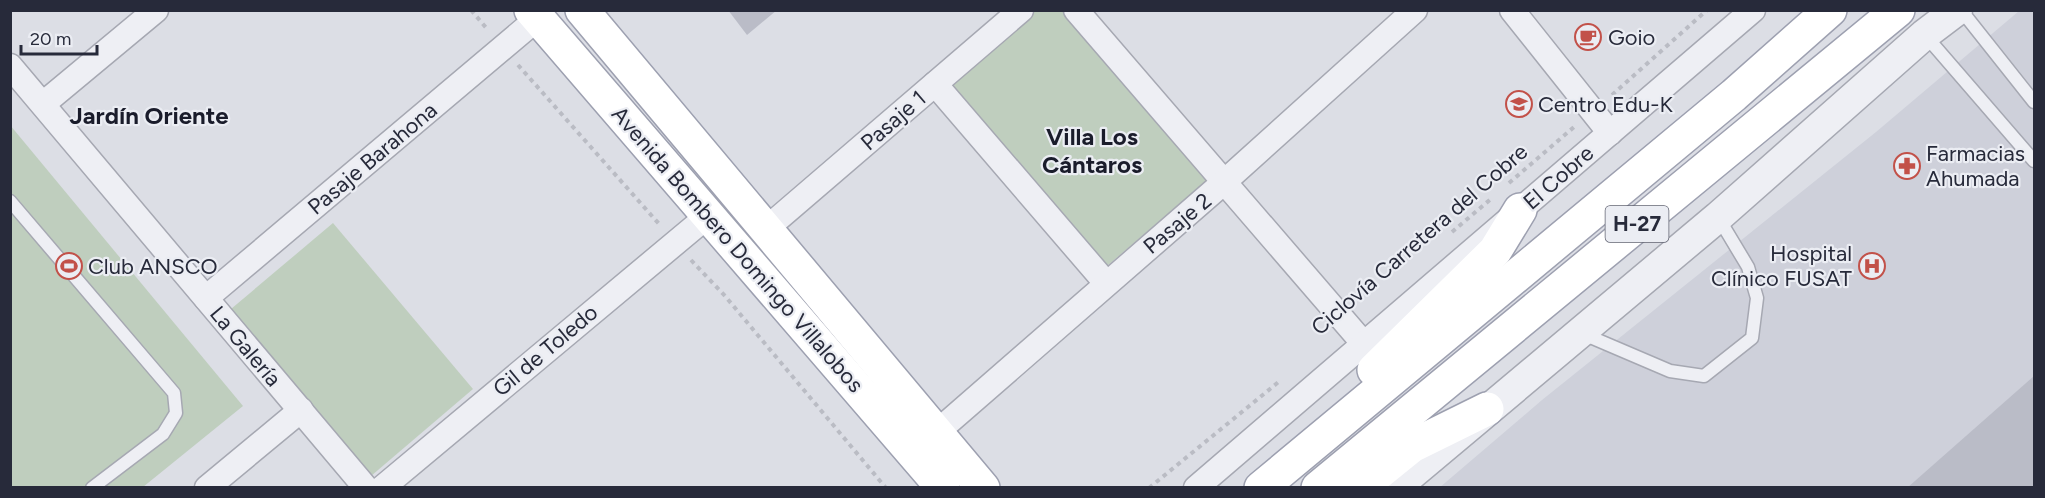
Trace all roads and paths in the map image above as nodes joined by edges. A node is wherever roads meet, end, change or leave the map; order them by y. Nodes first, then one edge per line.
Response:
1 (156, 10) edge
2 (582, 10) edge
3 (1021, 10) edge
4 (1076, 10) edge
5 (1415, 10) edge
6 (1512, 10) edge
7 (1707, 10) edge
8 (1753, 10) edge
9 (1830, 10) edge
10 (1899, 10) edge
11 (1959, 10) edge
12 (535, 14) edge
13 (1924, 34) junction
14 (10, 66) edge
15 (935, 84) junction
16 (2034, 102) edge
17 (43, 104) junction
18 (1593, 111) junction
19 (1610, 133) junction
20 (2034, 161) edge
21 (1223, 183) junction
22 (1509, 195) junction
23 (10, 201) edge
24 (710, 214) junction
25 (1718, 217) junction
26 (766, 229) junction
27 (1445, 239) dead end
28 (1106, 283) junction
29 (206, 298) junction
30 (1580, 333) junction
31 (1364, 344) junction
32 (1282, 378) dead end
33 (1487, 409) junction
34 (300, 410) junction
35 (937, 432) junction
36 (1323, 438) junction
37 (92, 488) edge
38 (207, 488) edge
39 (366, 488) edge
40 (382, 488) edge
41 (943, 488) edge
42 (983, 488) edge
43 (1149, 488) edge
44 (1197, 488) edge
45 (1261, 488) edge
46 (1318, 488) edge
47 (1360, 488) edge
48 (1395, 488) edge

1 - 17 street
2 - 26 main road, Avenida Bombero Domingo Villalobos
3 - 15 street, Pasaje 1
4 - 21 street
5 - 21 street, Pasaje 2
6 - 18 street
7 - 18 path, Ciclovía Carretera del Cobre
8 - 19 street, El Cobre
9 - 36 main road, H-27
10 - 13 street
10 - 46 main road, H-27
11 - 13 street
11 - 16 lane
12 - 24 main road, Avenida Bombero Domingo Villalobos
12 - 29 street, Pasaje Barahona
13 - 20 lane
13 - 25 street
14 - 17 street, La Galería
15 - 26 street, Pasaje 1
15 - 28 street
17 - 29 street, La Galería
18 - 19 street
18 - 22 path, Ciclovía Carretera del Cobre
19 - 22 street, El Cobre
21 - 28 street, Pasaje 2
21 - 31 street
22 - 27 path, Ciclovía Carretera del Cobre
22 - 31 street, El Cobre
22 - 36 main road
23 - 37 lane
24 - 40 street, Gil de Toledo
24 - 41 main road, Avenida Bombero Domingo Villalobos
25 - 30 street
25 - 30 lane
26 - 35 main road, Avenida Bombero Domingo Villalobos
28 - 35 street, Pasaje 2
29 - 34 street, La Galería
30 - 33 street
31 - 44 street, El Cobre
32 - 43 path
33 - 47 main road
33 - 48 street
34 - 38 street
34 - 39 street, La Galería
35 - 42 main road, Avenida Bombero Domingo Villalobos
36 - 45 main road, H-27

